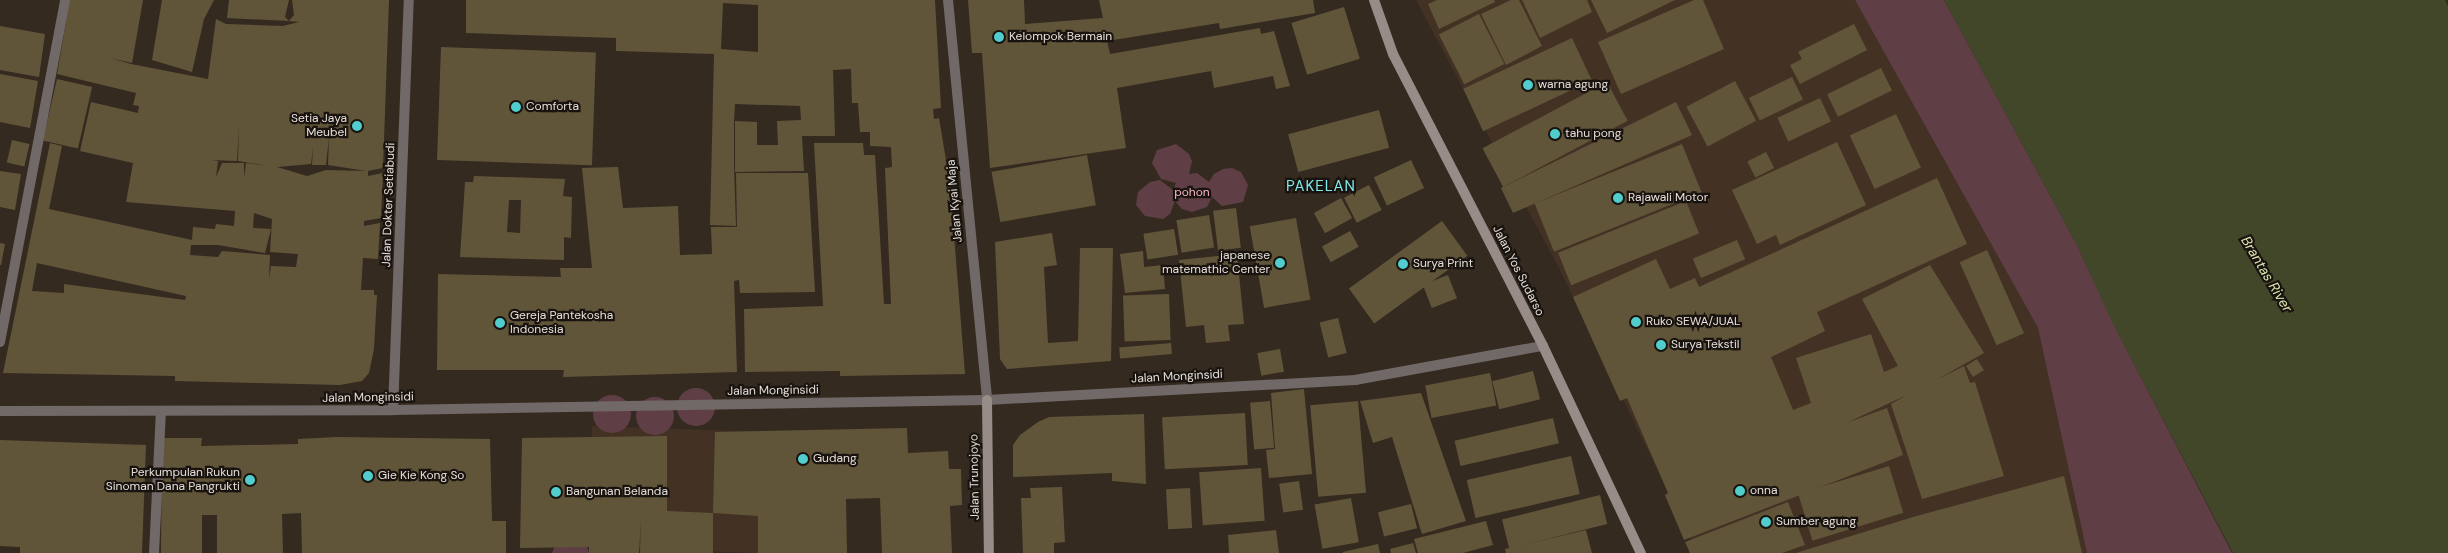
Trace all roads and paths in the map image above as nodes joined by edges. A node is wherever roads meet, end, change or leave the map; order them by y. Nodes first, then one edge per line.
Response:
1 (65, 0) edge
2 (409, 0) edge
3 (948, 0) edge
4 (1374, 0) edge
5 (0, 342) edge
6 (1543, 346) junction
7 (986, 400) junction
8 (393, 410) junction
9 (0, 411) edge
10 (161, 412) junction
11 (154, 553) edge
12 (989, 553) edge
13 (1641, 553) edge

1 - 5 street
2 - 8 street, Jalan Dokter Setiabudi
3 - 7 street, Jalan Kyai Maja
4 - 6 main road, Jalan Yos Sudarso
6 - 7 street, Jalan Monginsidi
6 - 13 main road, Jalan Yos Sudarso
7 - 8 street, Jalan Monginsidi
7 - 12 main road, Jalan Trunojoyo
8 - 10 street, Jalan Monginsidi
9 - 10 street, Jalan Monginsidi
10 - 11 street

